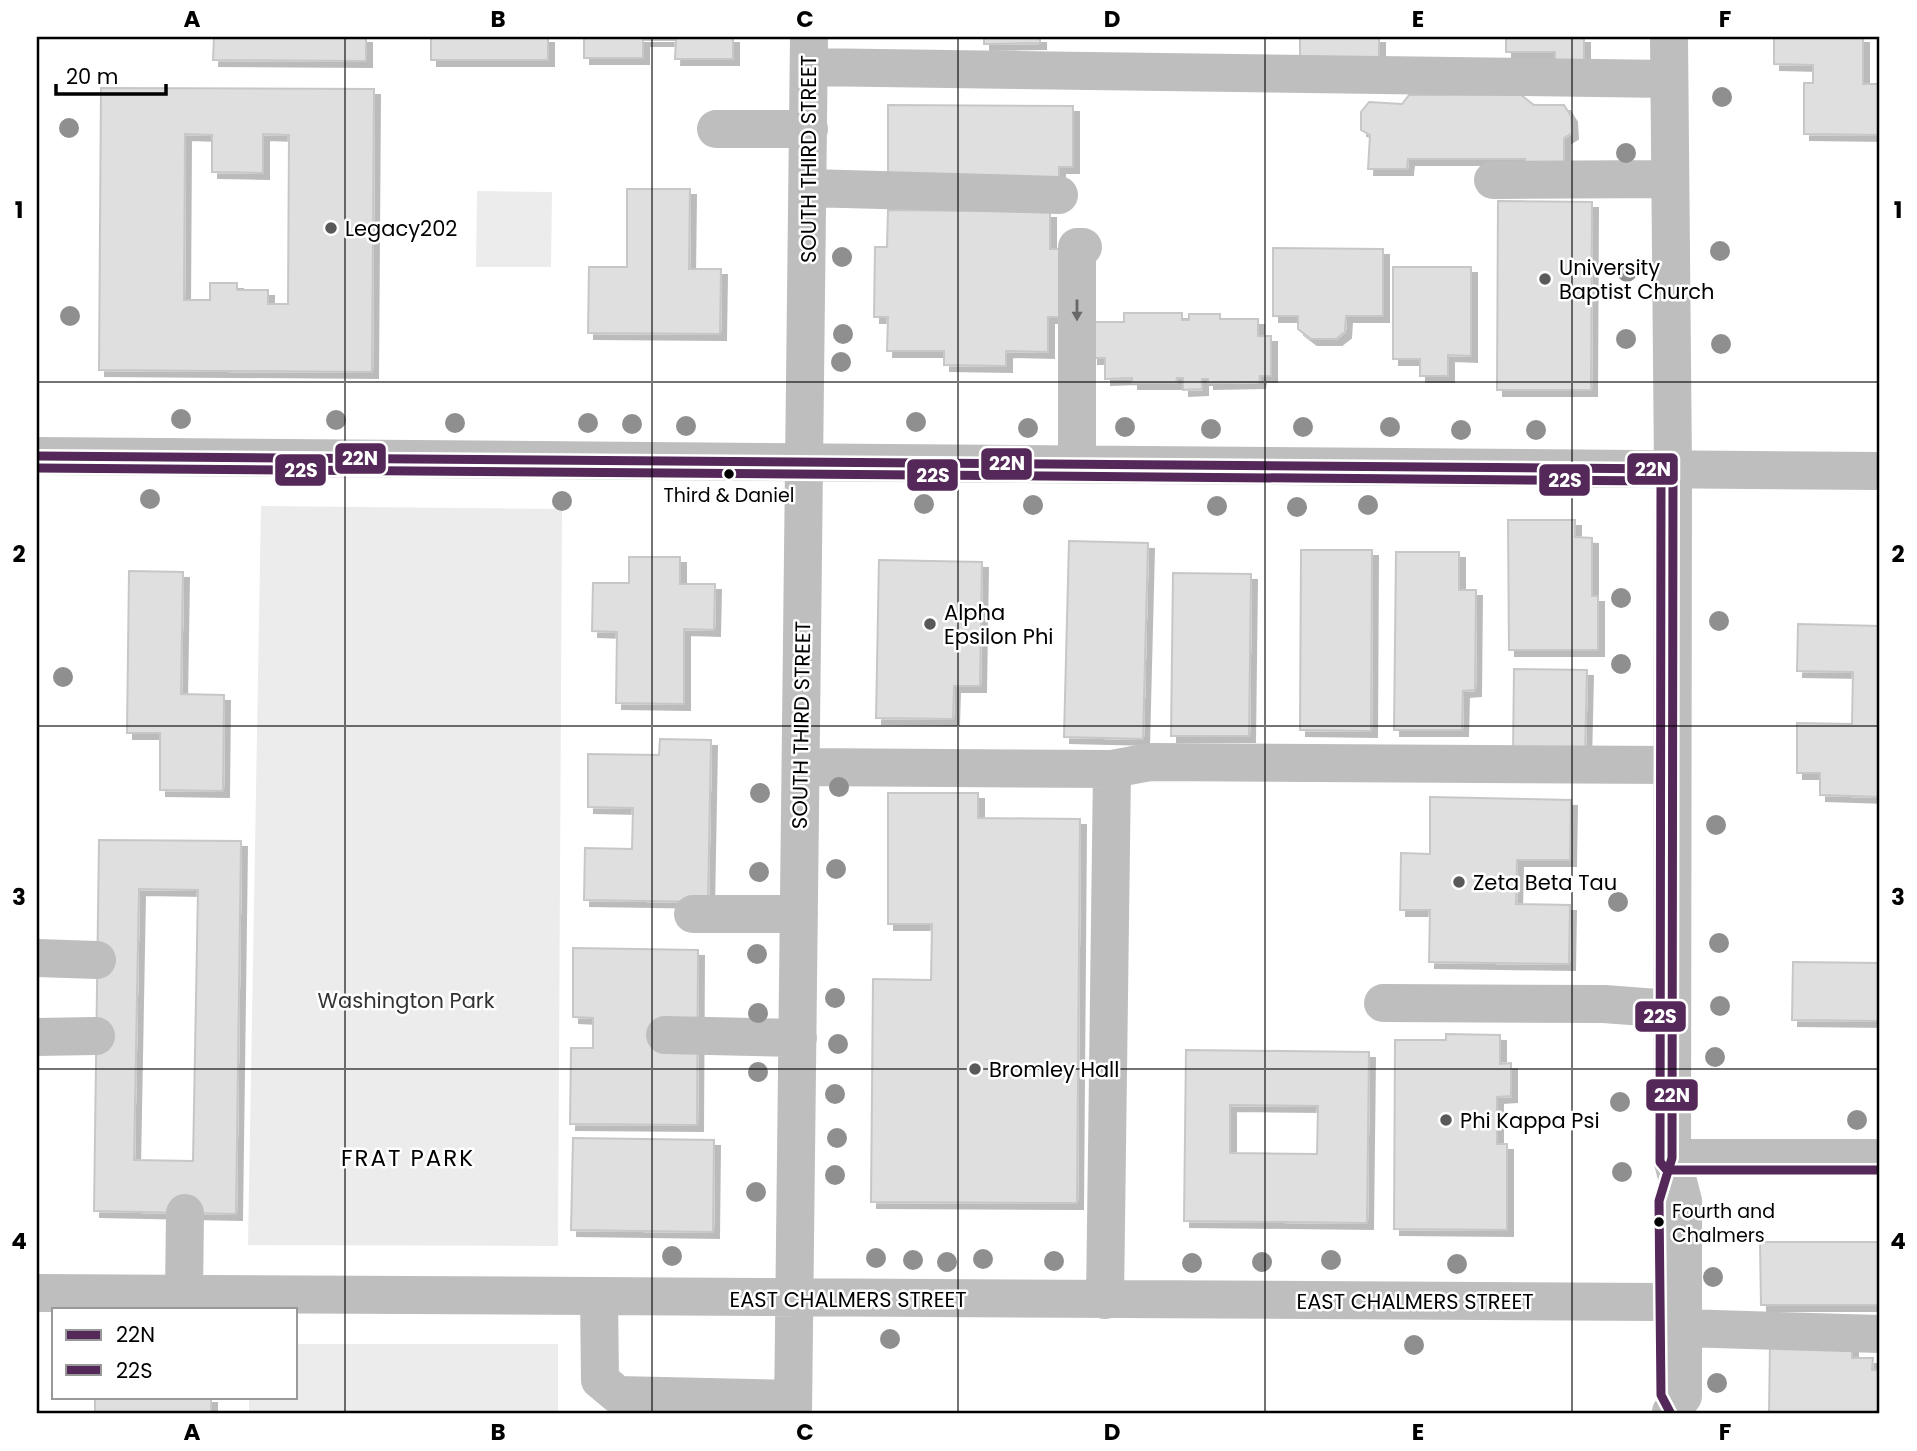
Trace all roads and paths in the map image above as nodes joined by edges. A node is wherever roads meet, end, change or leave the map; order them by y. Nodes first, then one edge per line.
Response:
1 (1669, 37) edge
2 (809, 52) edge
3 (1669, 79) junction
4 (716, 129) dead end
5 (809, 129) junction
6 (1670, 179) junction
7 (1493, 180) dead end
8 (808, 188) junction
9 (1059, 195) dead end
10 (1083, 247) dead end
11 (37, 456) edge
12 (805, 461) junction
13 (1077, 464) junction
14 (1673, 469) junction
15 (1880, 471) edge
16 (1672, 765) junction
17 (801, 767) junction
18 (1112, 769) junction
19 (693, 914) dead end
20 (799, 914) junction
21 (37, 958) edge
22 (97, 960) dead end
23 (1383, 1003) dead end
24 (1671, 1009) junction
25 (665, 1035) dead end
26 (96, 1036) dead end
27 (37, 1037) edge
28 (797, 1038) junction
29 (1672, 1158) junction
30 (1880, 1158) edge
31 (184, 1213) dead end
32 (37, 1293) edge
33 (184, 1293) junction
34 (598, 1297) junction
35 (794, 1298) junction
36 (1105, 1300) junction
37 (1671, 1315) junction
38 (1880, 1334) edge
39 (793, 1407) edge
40 (1671, 1413) edge

1 - 3 street
2 - 3 street
2 - 5 street, SOUTH THIRD STREET
3 - 6 street
4 - 5 street
5 - 8 street, SOUTH THIRD STREET
6 - 7 street
6 - 14 street
8 - 9 street
8 - 12 street, SOUTH THIRD STREET
10 -> 13 street
11 - 12 street
12 - 13 street
12 - 17 street, SOUTH THIRD STREET
13 - 14 street
14 - 15 street
14 - 16 street
16 - 18 street
16 - 24 street
17 - 18 street
17 - 20 street, SOUTH THIRD STREET
18 - 36 street
19 - 20 street
20 - 28 street, SOUTH THIRD STREET
21 - 22 street
23 - 24 street
24 - 29 street
25 - 28 street
26 - 27 street
28 - 35 street, SOUTH THIRD STREET
29 - 30 street
29 - 37 street
31 - 33 street
32 - 33 street, EAST CHALMERS STREET
33 - 34 street, EAST CHALMERS STREET
34 - 35 street, EAST CHALMERS STREET
34 - 39 street
35 - 36 street, EAST CHALMERS STREET
35 - 39 street, SOUTH THIRD STREET
36 - 37 street, EAST CHALMERS STREET
37 - 38 street, EAST CHALMERS STREET
37 - 40 street

